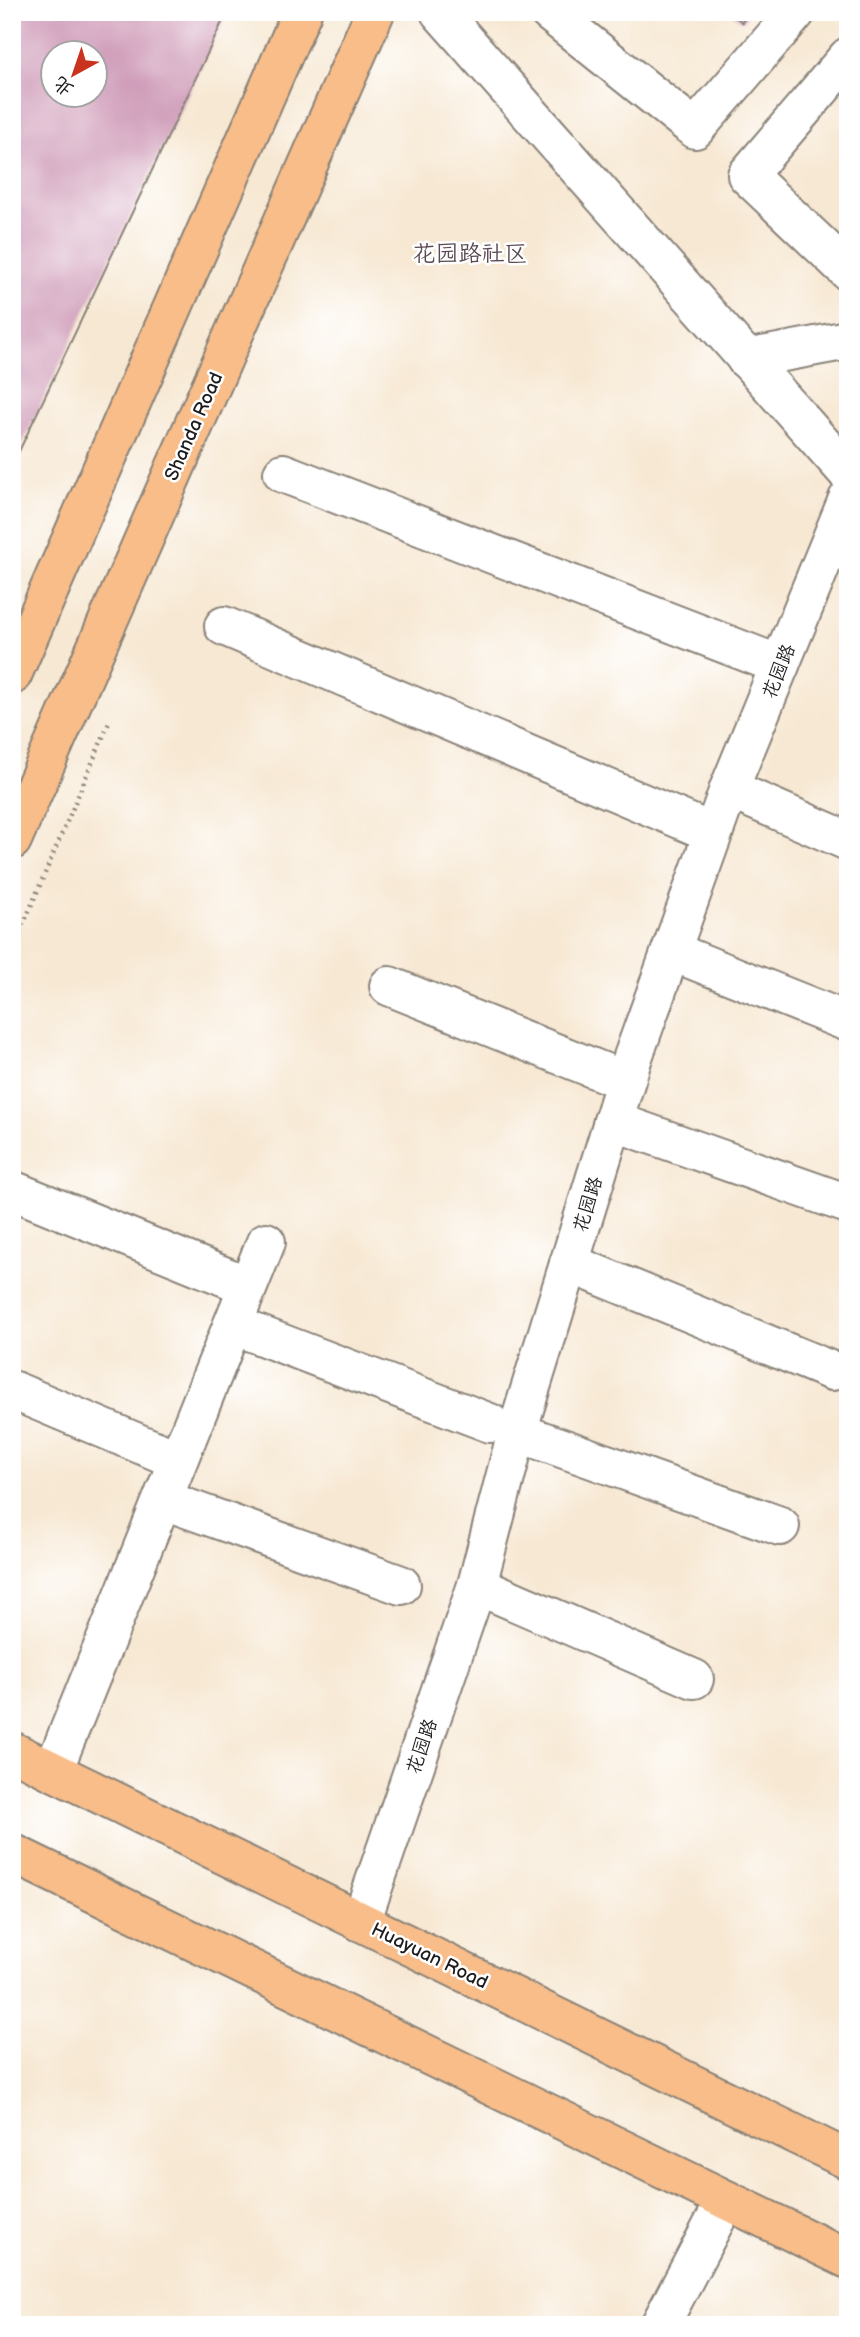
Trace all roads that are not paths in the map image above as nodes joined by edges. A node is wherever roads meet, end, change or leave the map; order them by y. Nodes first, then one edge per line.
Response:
1 (302, 12) edge
2 (375, 12) edge
3 (440, 12) edge
4 (549, 12) edge
5 (796, 12) edge
6 (848, 57) edge
7 (848, 271) edge
8 (848, 340) edge
9 (746, 359) junction
10 (283, 473) dead end
11 (848, 473) edge
12 (848, 499) edge
13 (223, 626) dead end
14 (780, 665) junction
15 (12, 675) edge
16 (729, 789) junction
17 (713, 832) junction
18 (12, 839) edge
19 (848, 841) edge
20 (671, 951) junction
21 (389, 986) dead end
22 (848, 1022) edge
23 (625, 1081) junction
24 (613, 1122) junction
25 (12, 1191) edge
26 (848, 1204) edge
27 (266, 1242) dead end
28 (569, 1263) junction
29 (248, 1286) junction
30 (233, 1325) junction
31 (832, 1371) dead end
32 (12, 1390) edge
33 (503, 1428) junction
34 (178, 1460) junction
35 (164, 1500) junction
36 (780, 1526) dead end
37 (401, 1585) dead end
38 (477, 1585) junction
39 (694, 1679) dead end
40 (12, 1751) edge
41 (53, 1771) junction
42 (12, 1853) edge
43 (361, 1922) junction
44 (848, 2160) edge
45 (726, 2200) junction
46 (848, 2259) edge
47 (660, 2325) edge

1 - 15 main road
2 - 18 main road, Shanda Road
3 - 9 street
4 - 5 street
6 - 7 street
8 - 9 street
9 - 11 street
10 - 14 street
12 - 14 street, 花园路
13 - 17 street
14 - 16 street, 花园路
16 - 17 street, 花园路
16 - 19 street
17 - 20 street, 花园路
20 - 22 street
20 - 23 street, 花园路
21 - 23 street
23 - 24 street, 花园路
24 - 26 street
24 - 28 street, 花园路
25 - 29 street
27 - 29 street
28 - 31 street
28 - 33 street, 花园路
29 - 30 street
30 - 33 street
30 - 34 street
32 - 34 street
33 - 36 street
33 - 38 street, 花园路
34 - 35 street
35 - 37 street
35 - 41 street
38 - 39 street
38 - 43 street, 花园路
40 - 41 main road, Huayuan Road
41 - 43 main road, Huayuan Road
42 - 45 main road
43 - 44 main road, Huayuan Road
45 - 46 main road
45 - 47 street

